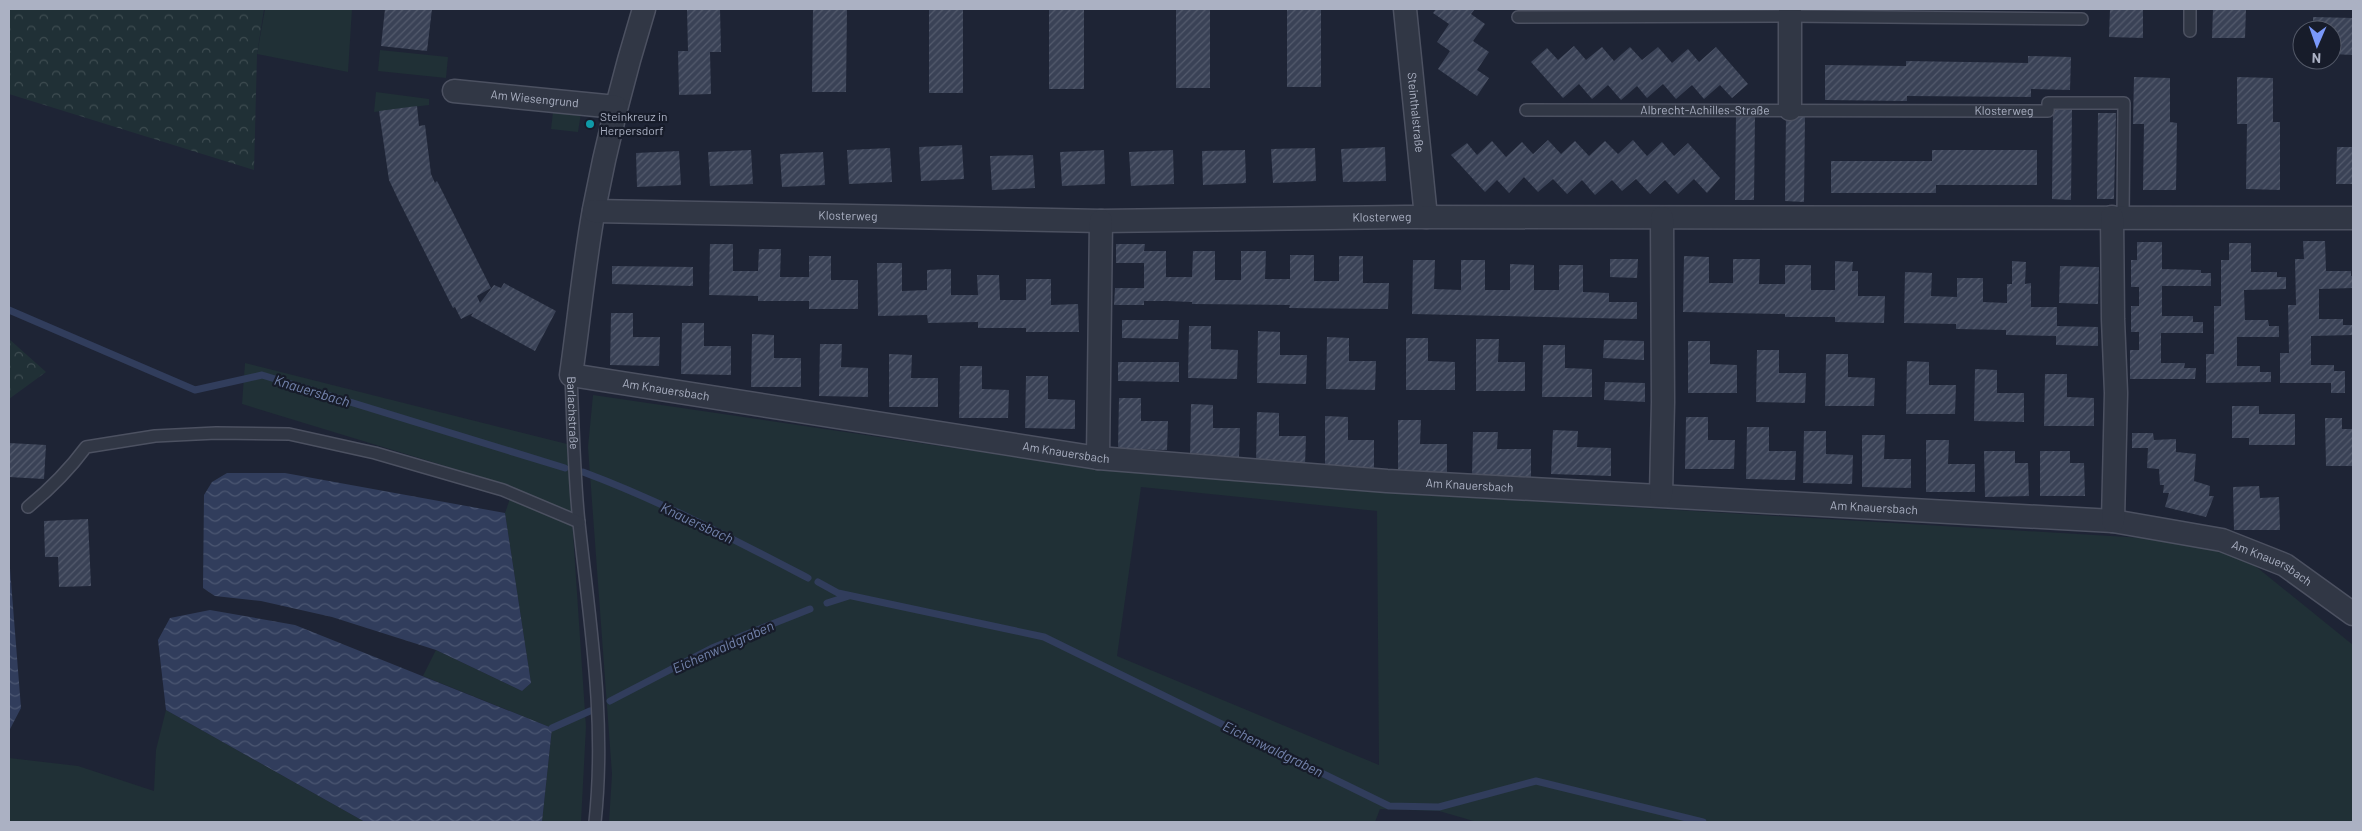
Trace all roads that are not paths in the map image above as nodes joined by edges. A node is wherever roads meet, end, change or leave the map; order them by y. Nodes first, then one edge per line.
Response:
1 (644, 9) edge
2 (1405, 9) edge
3 (2190, 9) edge
4 (1790, 12) edge
5 (1518, 17) dead end
6 (2082, 19) dead end
7 (2190, 31) dead end
8 (454, 91) dead end
9 (616, 107) junction
10 (1790, 109) junction
11 (1526, 110) dead end
12 (594, 211) junction
13 (1426, 217) junction
14 (2118, 217) junction
15 (1662, 218) junction
16 (2353, 218) edge
17 (1101, 222) junction
18 (571, 375) junction
19 (1098, 458) junction
20 (1661, 495) junction
21 (28, 507) dead end
22 (2113, 521) junction
23 (579, 522) junction
24 (2353, 614) edge
25 (595, 822) edge

1 - 9 street, Barlachstraße
2 - 13 street, Steinthalstraße
3 - 7 lane
4 - 5 lane
4 - 6 lane
4 - 10 street
8 - 9 street, Am Wiesengrund
9 - 12 street, Barlachstraße
10 - 11 lane, Albrecht-Achilles-Straße
10 - 14 lane, Klosterweg
12 - 17 street, Klosterweg
12 - 18 street, Barlachstraße
13 - 15 street, Klosterweg
13 - 17 street, Klosterweg
14 - 15 street, Klosterweg
14 - 16 street, Klosterweg
14 - 22 street, Klosterweg
15 - 20 street
17 - 19 street
18 - 19 street, Am Knauersbach
18 - 23 lane, Barlachstraße
19 - 20 street, Am Knauersbach
20 - 22 street, Am Knauersbach
21 - 23 lane
22 - 24 street, Am Knauersbach
23 - 25 lane, Barlachstraße

